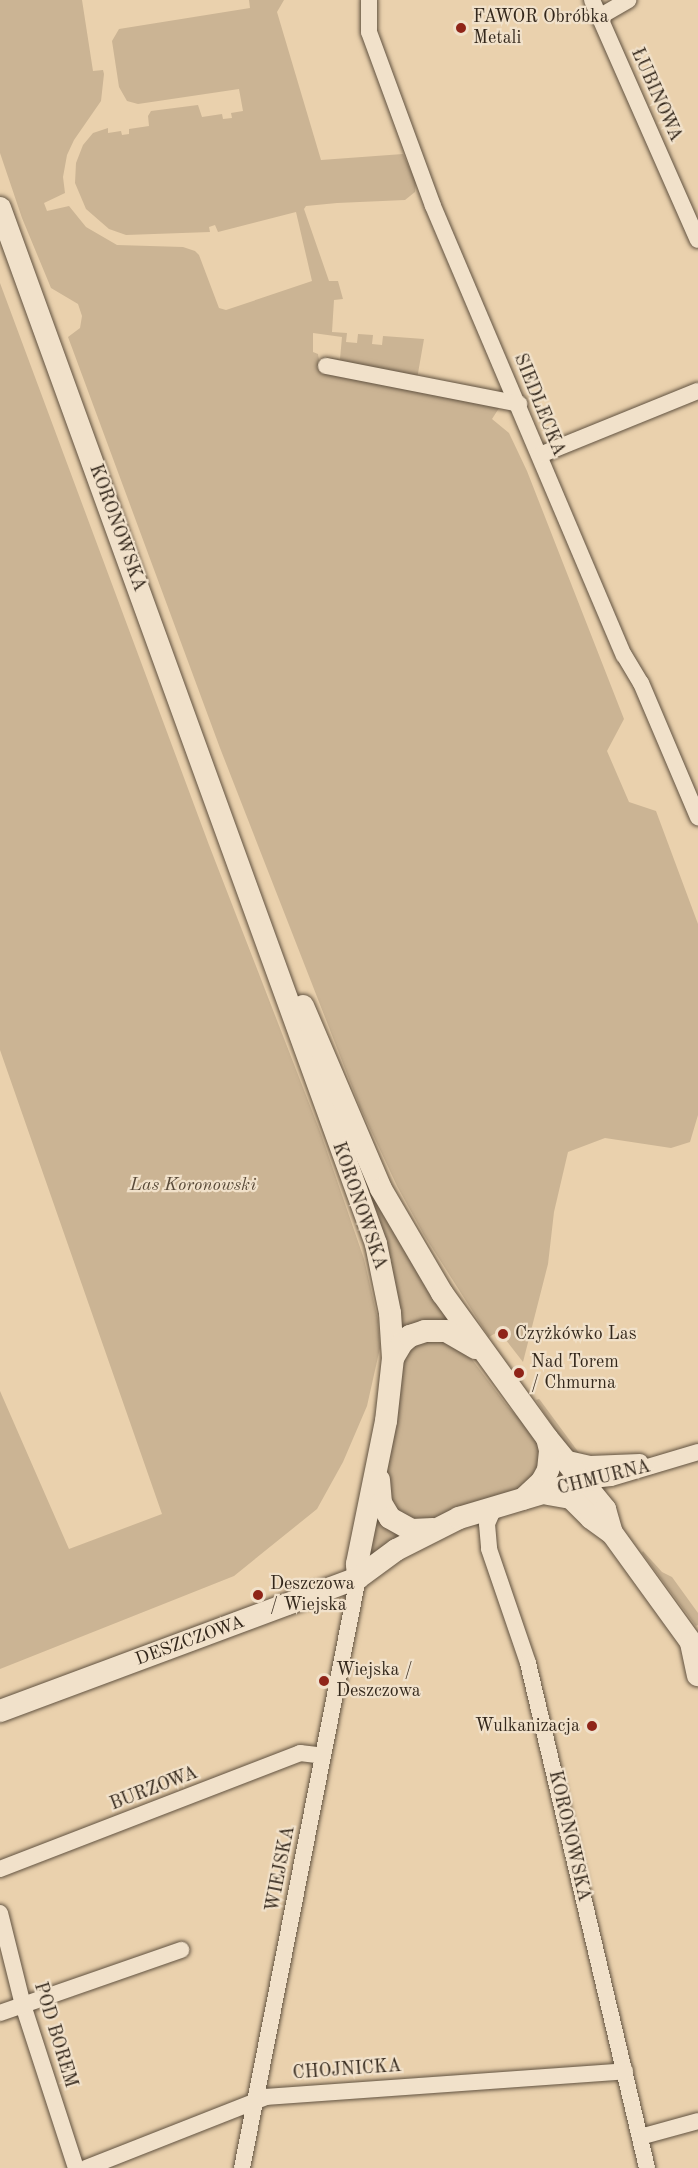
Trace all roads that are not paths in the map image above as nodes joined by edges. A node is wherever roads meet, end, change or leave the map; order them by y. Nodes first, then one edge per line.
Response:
1 (369, 0) edge
2 (592, 0) edge
3 (628, 0) edge
4 (599, 17) junction
5 (0, 208) edge
6 (698, 240) edge
7 (326, 366) dead end
8 (698, 391) edge
9 (519, 404) junction
10 (540, 455) junction
11 (698, 817) edge
12 (233, 848) junction
13 (485, 1354) junction
14 (393, 1358) junction
15 (547, 1438) junction
16 (698, 1452) edge
17 (564, 1458) junction
18 (667, 1460) junction
19 (378, 1470) junction
20 (583, 1481) junction
21 (531, 1497) junction
22 (494, 1508) junction
23 (434, 1529) junction
24 (612, 1533) junction
25 (358, 1578) junction
26 (694, 1647) edge
27 (698, 1675) edge
28 (0, 1711) edge
29 (324, 1756) junction
30 (0, 1869) edge
31 (0, 1913) edge
32 (181, 1950) dead end
33 (23, 2005) junction
34 (0, 2013) edge
35 (625, 2071) junction
36 (255, 2101) junction
37 (698, 2121) edge
38 (640, 2136) junction
39 (76, 2168) edge
40 (86, 2168) edge
41 (242, 2168) edge
42 (647, 2168) edge

1 - 9 street, SIEDLECKA
2 - 4 street, ŁUBINOWA
3 - 4 street
4 - 6 street, ŁUBINOWA
5 - 12 main road, KORONOWSKA
7 - 9 street
8 - 10 street
9 - 10 street, SIEDLECKA
10 - 11 street, SIEDLECKA
12 - 13 main road, KORONOWSKA
12 - 14 main road, KORONOWSKA
13 - 14 main road
13 - 15 main road, KORONOWSKA
14 - 19 main road, KORONOWSKA
15 - 17 main road, KORONOWSKA
15 - 21 main road
16 - 18 street, CHMURNA
17 - 18 street, CHMURNA
17 - 20 main road, KORONOWSKA
18 - 20 street, CHMURNA
19 - 23 main road
19 - 25 main road, KORONOWSKA
20 - 21 main road, CHMURNA
20 - 24 main road, KORONOWSKA
21 - 22 main road, DESZCZOWA
21 - 24 main road
22 - 23 main road, DESZCZOWA
22 - 35 street, KORONOWSKA
23 - 25 main road, DESZCZOWA
24 - 26 main road
25 - 28 main road, DESZCZOWA
25 - 29 street, WIEJSKA
26 - 27 main road
29 - 30 street, BURZOWA
29 - 36 street, WIEJSKA
31 - 33 street, POD BOREM
32 - 33 street
33 - 34 street
33 - 39 street, POD BOREM
35 - 36 street, CHOJNICKA
35 - 38 street, KORONOWSKA
36 - 40 street, CHOJNICKA
36 - 41 street, WIEJSKA
37 - 38 street
38 - 42 street, KORONOWSKA

